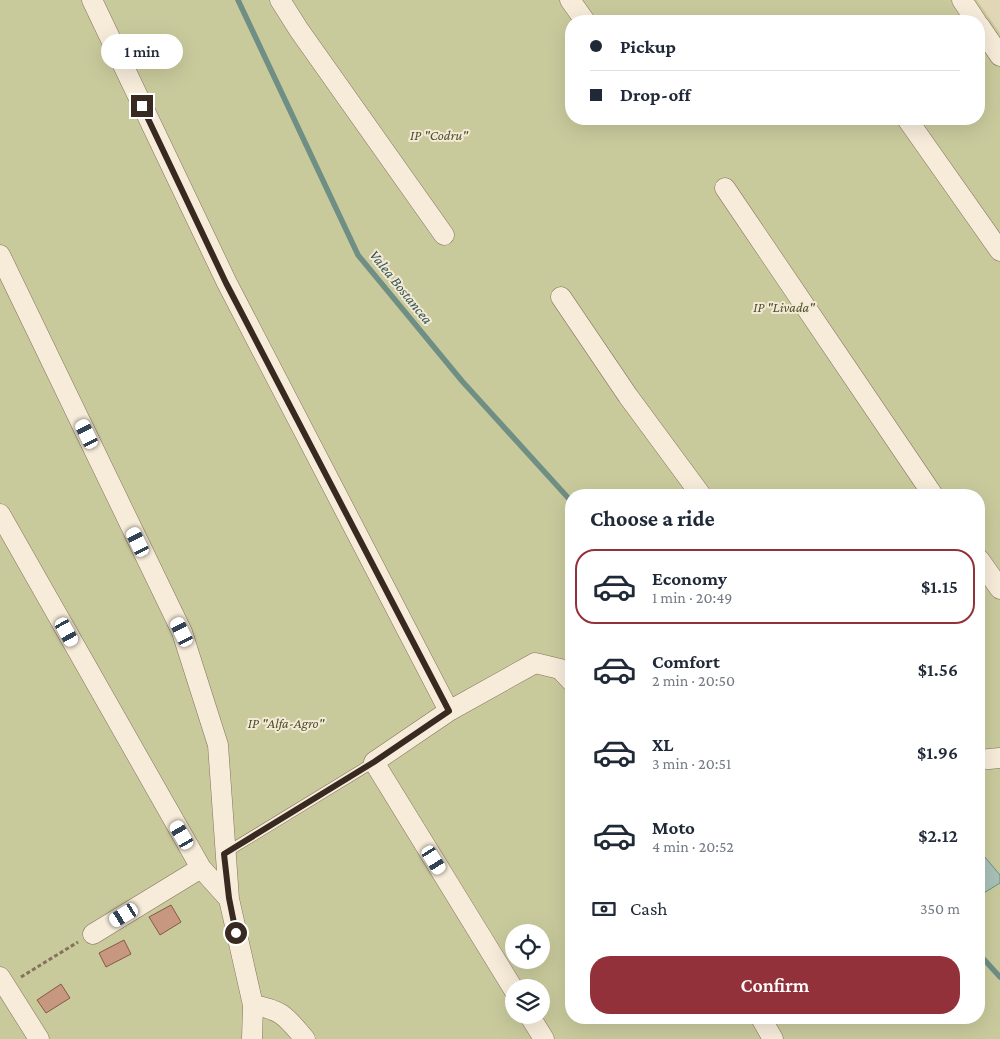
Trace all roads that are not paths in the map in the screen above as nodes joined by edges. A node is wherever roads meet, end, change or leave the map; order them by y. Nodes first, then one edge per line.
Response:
1 (92, 0) edge
2 (280, 0) edge
3 (570, 0) edge
4 (962, 0) edge
5 (581, 15) edge
6 (972, 15) edge
7 (985, 34) edge
8 (1000, 56) edge
9 (911, 125) edge
10 (725, 188) dead end
11 (444, 235) dead end
12 (1000, 252) edge
13 (0, 255) edge
14 (561, 297) dead end
15 (697, 489) edge
16 (929, 489) edge
17 (0, 514) edge
18 (985, 568) edge
19 (1000, 589) edge
20 (565, 674) edge
21 (449, 711) junction
22 (1000, 758) edge
23 (985, 759) edge
24 (374, 762) junction
25 (224, 854) junction
26 (201, 868) junction
27 (229, 898) junction
28 (93, 934) road end
29 (507, 979) edge
30 (3, 981) edge
31 (253, 1005) junction
32 (535, 1024) edge
33 (764, 1024) edge
34 (39, 1039) edge
35 (252, 1039) edge
36 (305, 1039) edge
37 (544, 1039) edge
38 (773, 1039) edge

1 - 21 street
2 - 11 street
3 - 5 street
4 - 6 street
7 - 8 street
9 - 12 street
10 - 16 street
13 - 25 street
14 - 15 street
17 - 26 street
18 - 19 street
20 - 21 street
21 - 24 street
22 - 23 street
24 - 25 lane
24 - 29 street
25 - 27 street
26 - 27 street
26 - 28 street
27 - 31 street
30 - 34 street
31 - 35 street
31 - 36 street
32 - 37 street
33 - 38 street

